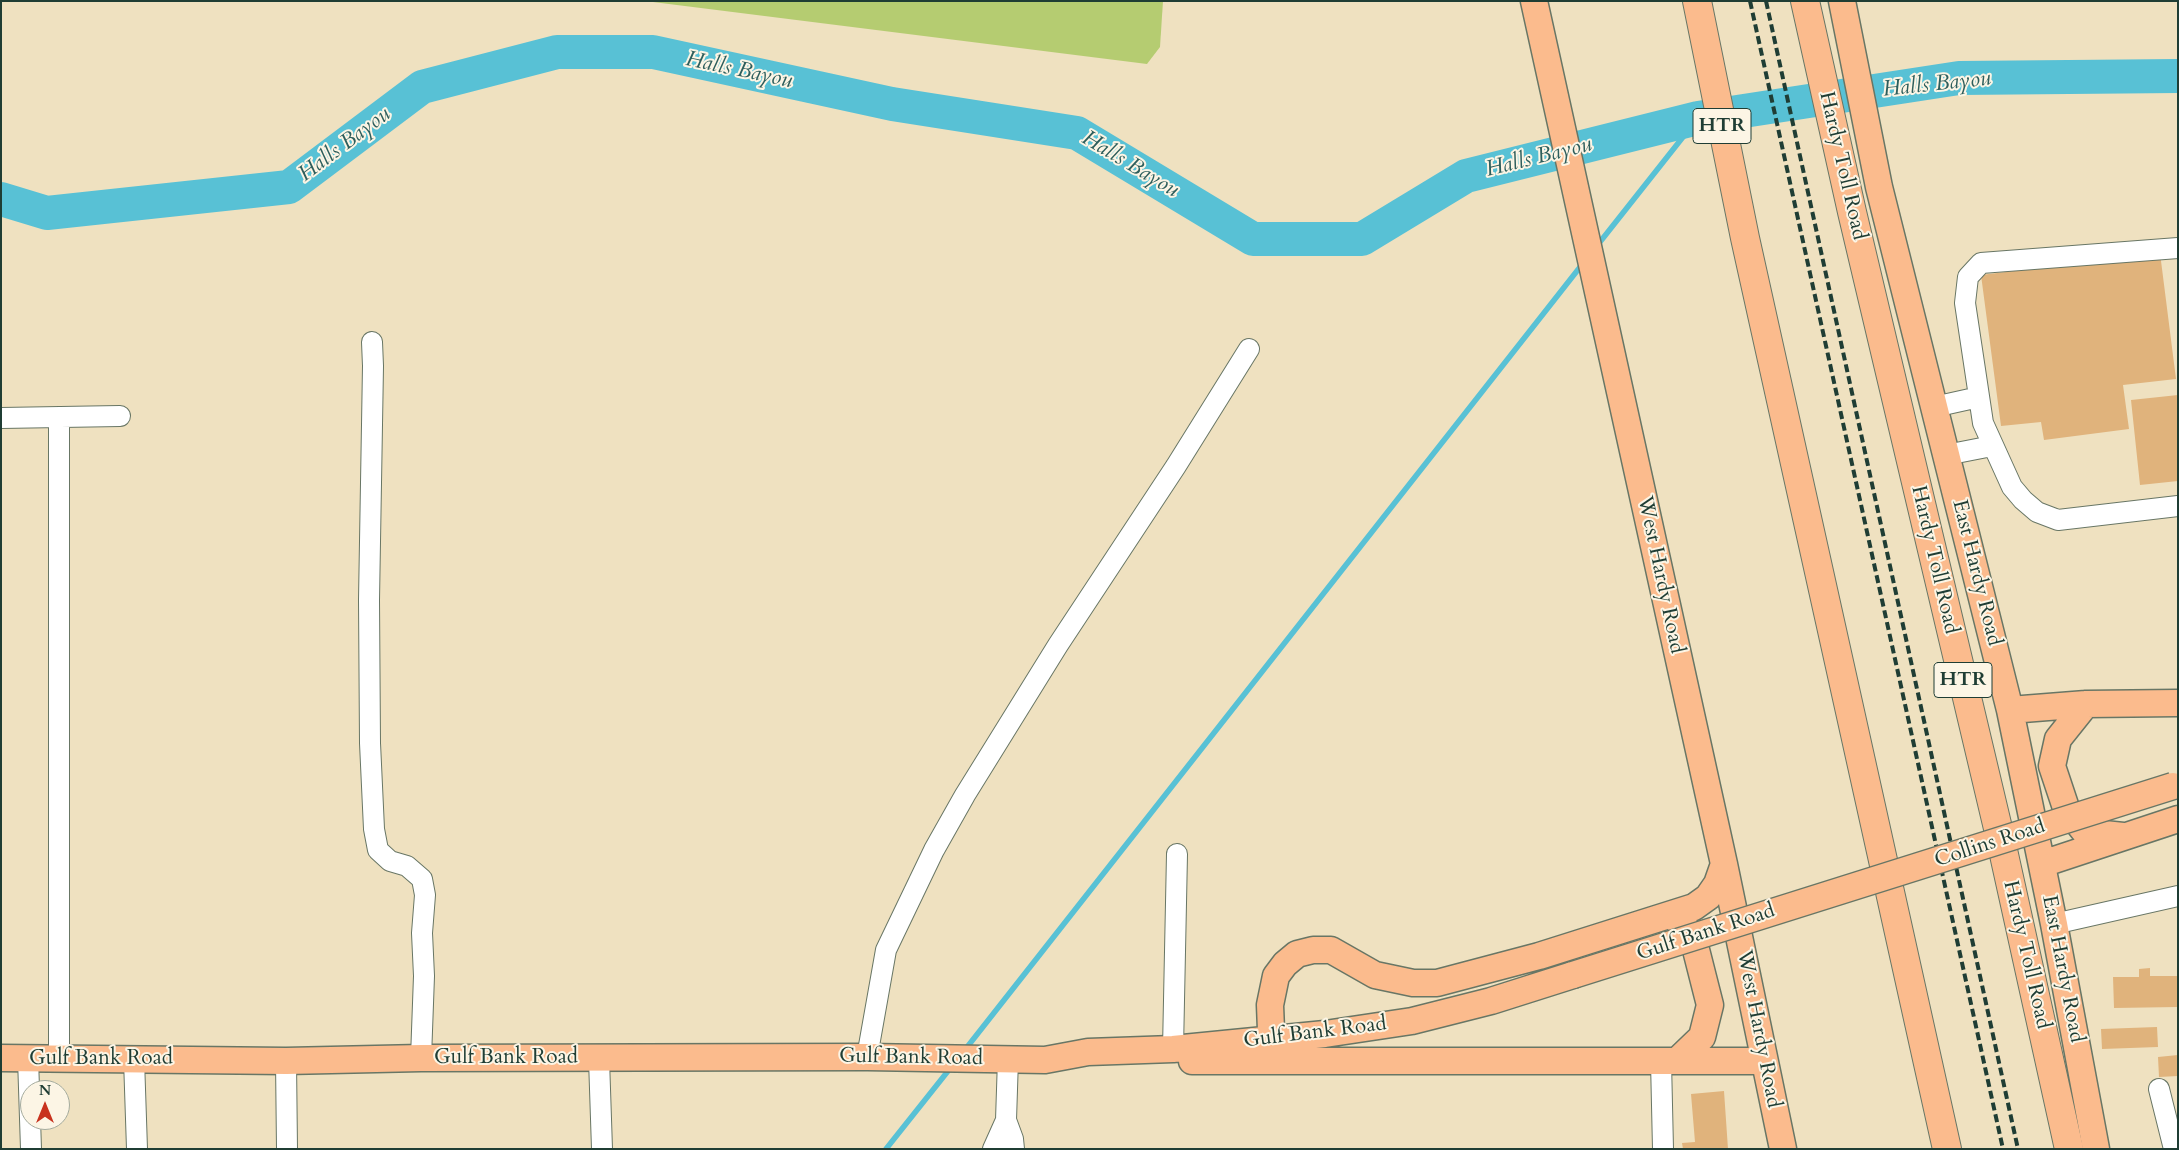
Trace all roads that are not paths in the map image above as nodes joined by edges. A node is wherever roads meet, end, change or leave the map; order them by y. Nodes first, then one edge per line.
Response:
1 (1534, 1) edge
2 (1805, 1) edge
3 (1842, 1) edge
4 (1698, 7) edge
5 (2178, 248) edge
6 (372, 342) dead end
7 (1249, 349) dead end
8 (1979, 396) junction
9 (1934, 407) junction
10 (120, 416) dead end
11 (59, 417) junction
12 (1, 418) edge
13 (1992, 446) junction
14 (1946, 455) junction
15 (2178, 506) edge
16 (2178, 703) edge
17 (2086, 704) junction
18 (2010, 710) junction
19 (2175, 785) edge
20 (2178, 819) edge
21 (2123, 836) junction
22 (1177, 854) dead end
23 (1724, 864) junction
24 (2042, 864) junction
25 (2178, 896) edge
26 (1802, 903) joint
27 (1662, 917) junction
28 (2054, 924) junction
29 (1173, 1049) junction
30 (1271, 1050) junction
31 (867, 1057) junction
32 (1, 1058) edge
33 (28, 1058) junction
34 (58, 1058) junction
35 (421, 1058) junction
36 (134, 1059) junction
37 (599, 1059) junction
38 (1000, 1059) junction
39 (1045, 1060) junction
40 (286, 1061) junction
41 (1669, 1061) junction
42 (1764, 1061) junction
43 (2159, 1089) dead end
44 (1006, 1120) junction
45 (32, 1149) edge
46 (137, 1149) edge
47 (287, 1149) edge
48 (602, 1149) edge
49 (993, 1149) edge
50 (1014, 1149) edge
51 (1663, 1149) edge
52 (1782, 1149) edge
53 (1947, 1149) edge
54 (2069, 1149) edge
55 (2096, 1149) edge
56 (2174, 1149) edge

1 - 23 main road, West Hardy Road
2 - 54 highway, Hardy Toll Road / HTR
3 - 9 main road, East Hardy Road
4 - 53 highway, HTR
5 - 8 street
6 - 35 street
7 - 31 street
8 - 9 street
8 - 13 street
9 - 14 main road, East Hardy Road
10 - 11 street
11 - 12 street
11 - 34 street
13 - 14 street
13 - 15 street
14 - 18 main road, East Hardy Road
16 - 17 main road
17 - 18 main road
17 - 21 main road
18 - 24 main road, East Hardy Road
19 - 26 main road, Collins Road, bridge
20 - 21 main road
21 - 24 main road
22 - 29 street
23 - 27 main road
23 - 42 main road, West Hardy Road
24 - 28 main road, East Hardy Road
25 - 28 street
26 - 30 main road, Gulf Bank Road, bridge
27 - 30 main road
27 - 41 main road
28 - 55 main road, East Hardy Road
29 - 30 main road, Gulf Bank Road
29 - 39 main road, Gulf Bank Road
30 - 39 main road
30 - 41 main road
31 - 37 main road, Gulf Bank Road
31 - 38 main road, Gulf Bank Road
32 - 33 main road, Gulf Bank Road
33 - 34 main road, Gulf Bank Road
33 - 45 street
34 - 36 main road, Gulf Bank Road
35 - 37 main road, Gulf Bank Road
35 - 40 main road, Gulf Bank Road
36 - 40 main road, Gulf Bank Road
36 - 46 street
37 - 48 street
38 - 39 main road, Gulf Bank Road
38 - 44 street
40 - 47 street
41 - 42 main road
41 - 51 street
42 - 52 main road, West Hardy Road
43 - 56 street
44 - 49 street
44 - 50 street

